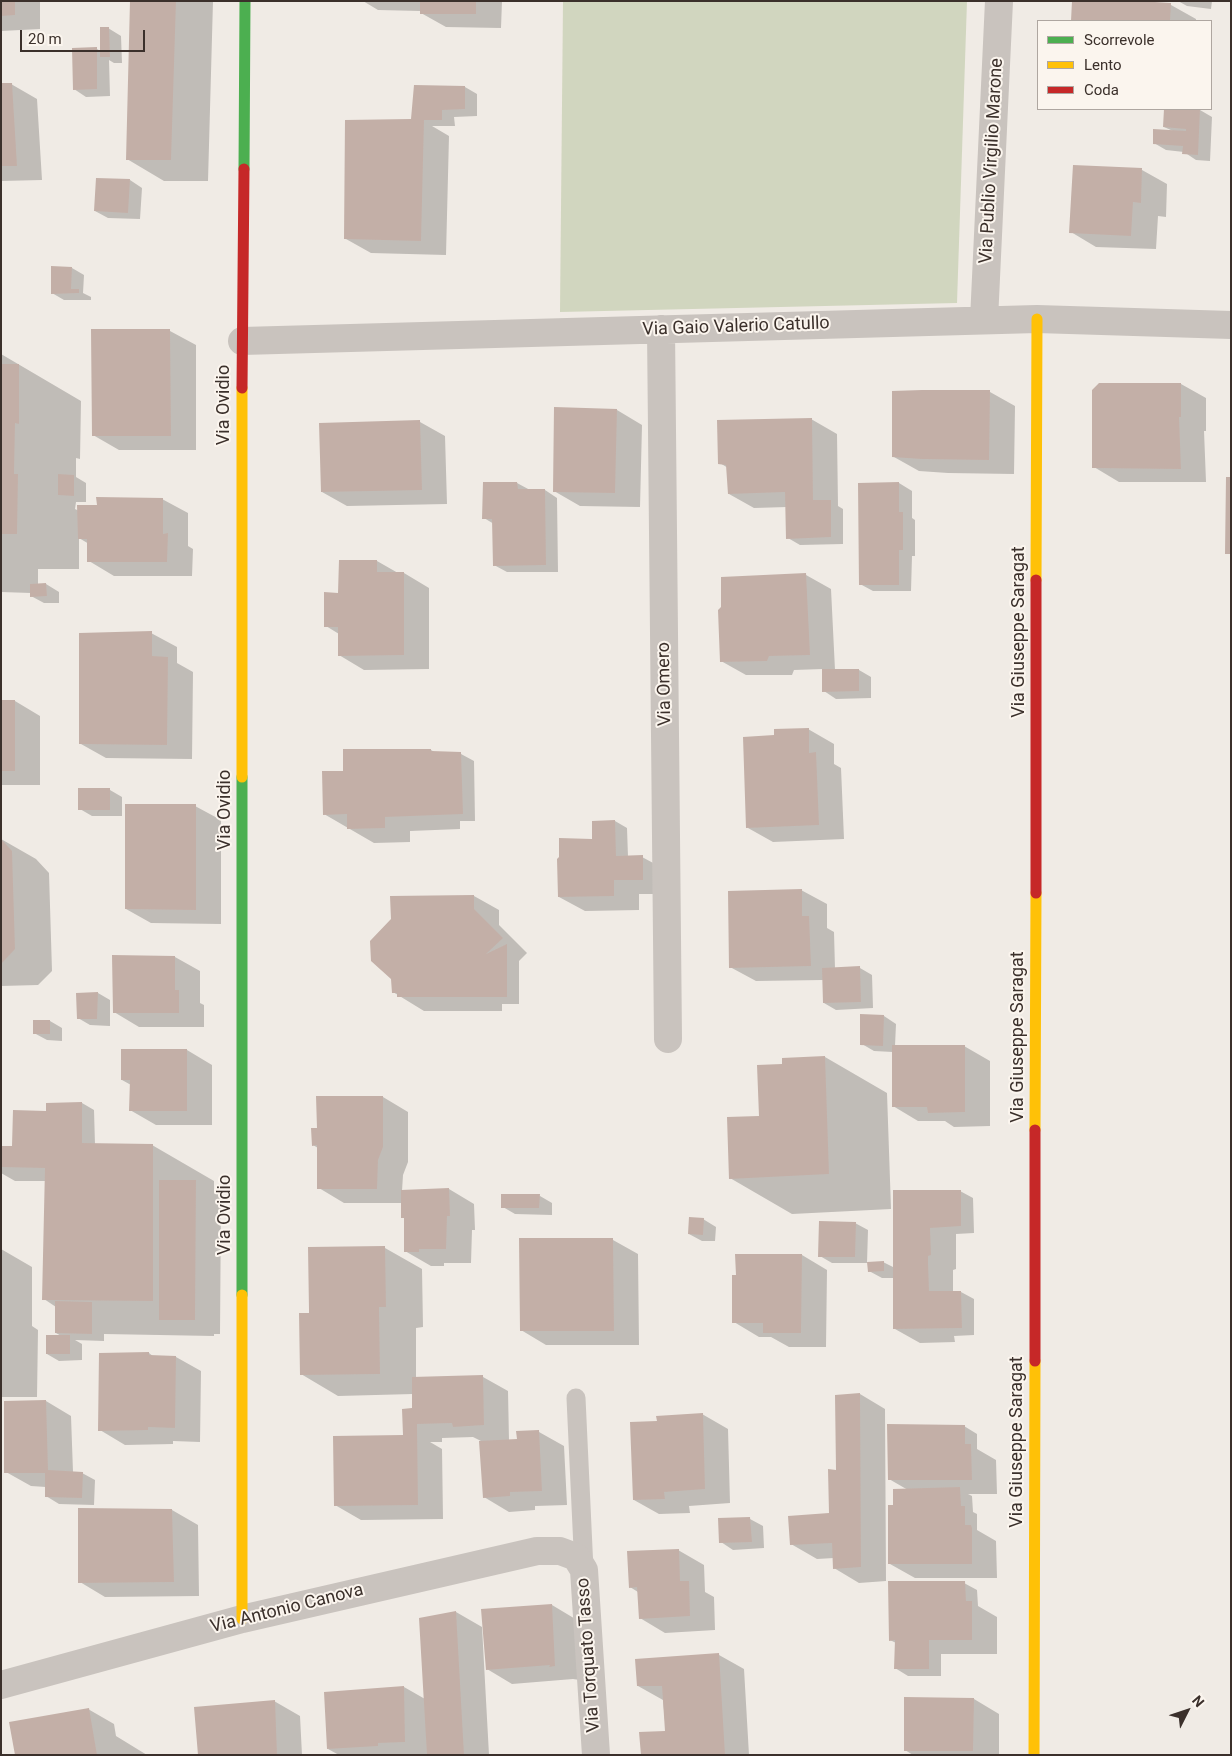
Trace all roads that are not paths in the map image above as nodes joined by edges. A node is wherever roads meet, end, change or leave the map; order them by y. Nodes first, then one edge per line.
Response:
1 (245, 1) edge
2 (999, 1) edge
3 (1037, 319) junction
4 (984, 320) junction
5 (1231, 325) edge
6 (661, 329) junction
7 (242, 341) junction
8 (668, 1039) dead end
9 (576, 1398) dead end
10 (580, 1564) junction
11 (242, 1618) junction
12 (1, 1685) edge
13 (596, 1755) edge
14 (1034, 1755) edge

1 - 7 street, Via Ovidio
2 - 4 street, Via Publio Virgilio Marone
3 - 4 street, Via Gaio Valerio Catullo
3 - 5 street, Via Gaio Valerio Catullo
3 - 14 street, Via Giuseppe Saragat
4 - 6 street, Via Gaio Valerio Catullo
6 - 7 street, Via Gaio Valerio Catullo
6 - 8 street, Via Omero
7 - 11 street, Via Ovidio
9 - 10 lane
10 - 11 street, Via Antonio Canova
10 - 13 street, Via Torquato Tasso
11 - 12 street, Via Antonio Canova

